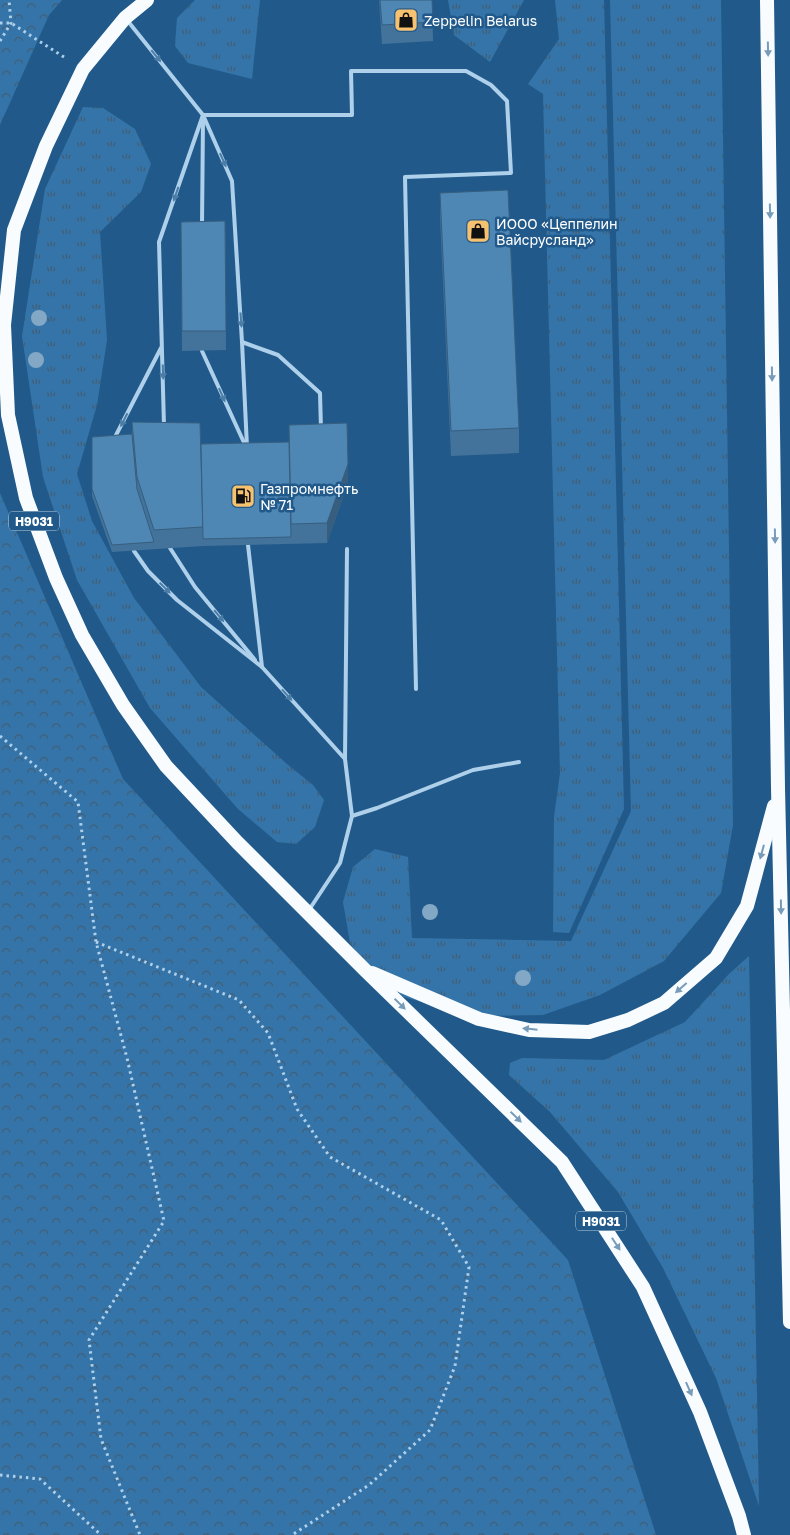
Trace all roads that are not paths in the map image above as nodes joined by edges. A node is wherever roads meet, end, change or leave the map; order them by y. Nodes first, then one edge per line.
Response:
1 (147, 0) edge
2 (767, 0) edge
3 (125, 18) junction
4 (203, 115) junction
5 (202, 231) edge
6 (242, 342) junction
7 (162, 346) junction
8 (202, 350) edge
9 (164, 432) edge
10 (321, 432) edge
11 (113, 442) edge
12 (248, 545) edge
13 (170, 548) edge
14 (347, 549) dead end
15 (134, 550) edge
16 (262, 667) junction
17 (416, 688) dead end
18 (345, 759) junction
19 (519, 762) dead end
20 (778, 788) junction
21 (352, 816) junction
22 (308, 912) junction
23 (365, 970) junction
24 (790, 1322) edge
25 (744, 1535) edge

1 - 3 highway, Н9031
2 -> 20 highway
3 -> 4 lane
3 - 22 highway, Н9031
4 - 5 lane
4 -> 6 lane
4 -> 7 lane
4 - 17 lane
8 -> 6 lane
6 - 10 lane
7 -> 9 lane
7 -> 11 lane
12 - 16 lane
13 -> 16 lane
14 - 18 lane
15 -> 16 lane
16 -> 18 lane
18 - 21 lane
19 - 21 lane
20 -> 23 highway, Н9031
20 -> 24 highway
21 - 22 lane
22 - 23 highway, Н9031
23 -> 25 highway, Н9031

